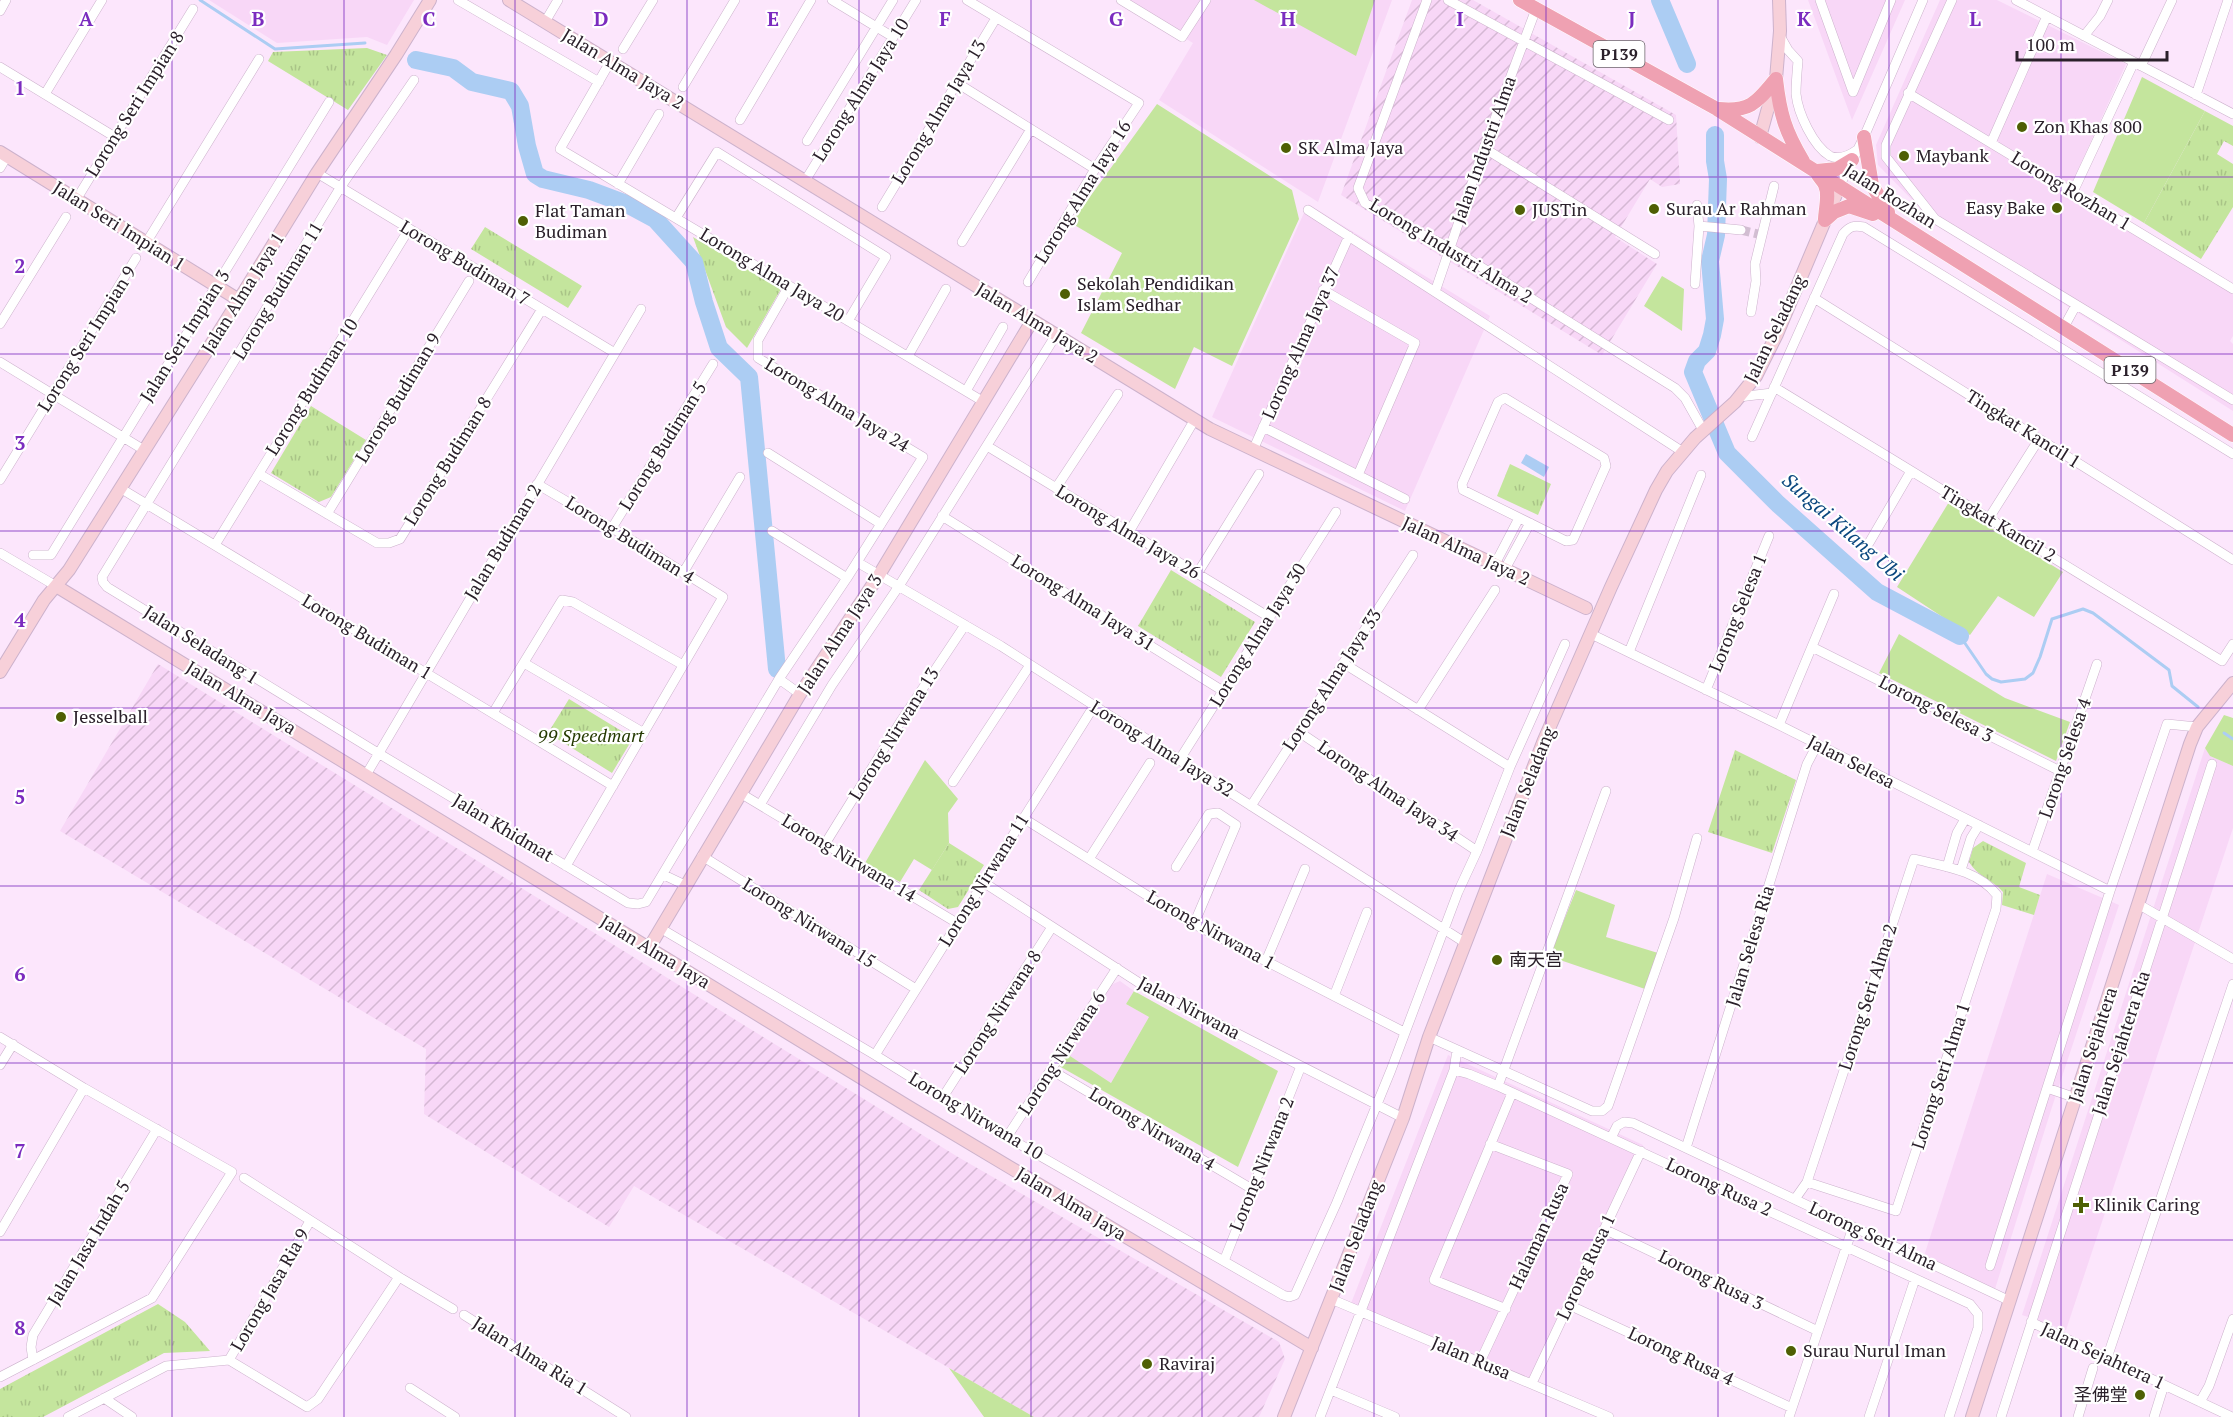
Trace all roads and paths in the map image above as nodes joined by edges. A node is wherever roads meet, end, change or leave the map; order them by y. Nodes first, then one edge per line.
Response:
1 (6, 0) edge
2 (102, 0) edge
3 (430, 0) edge
4 (458, 0) edge
5 (508, 0) edge
6 (558, 0) edge
7 (653, 0) edge
8 (735, 0) edge
9 (812, 0) edge
10 (832, 0) edge
11 (893, 0) edge
12 (916, 0) edge
13 (967, 0) edge
14 (1121, 0) edge
15 (1206, 0) edge
16 (1427, 0) edge
17 (1448, 0) edge
18 (1520, 0) edge
19 (1779, 0) edge
20 (1820, 0) edge
21 (1891, 0) edge
22 (1923, 0) edge
23 (1952, 0) edge
24 (2016, 0) edge
25 (2108, 0) edge
26 (2172, 0) edge
27 (2228, 0) edge
28 (2036, 5) edge
29 (193, 9) dead end
30 (1536, 9) junction
31 (0, 11) edge
32 (2047, 16) junction
33 (996, 18) junction
34 (545, 22) junction
35 (876, 27) junction
36 (1780, 36) junction
37 (2084, 36) junction
38 (893, 37) junction
39 (1523, 41) junction
40 (623, 49) dead end
41 (259, 59) dead end
42 (610, 62) junction
43 (2138, 64) junction
44 (0, 67) edge
45 (1776, 79) junction
46 (414, 81) dead end
47 (599, 82) junction
48 (957, 83) junction
49 (684, 87) dead end
50 (1908, 93) junction
51 (45, 94) junction
52 (2196, 95) junction
53 (329, 102) dead end
54 (1718, 109) junction
55 (659, 114) dead end
56 (2233, 114) edge
57 (740, 120) dead end
58 (1669, 120) dead end
59 (1031, 129) junction
60 (115, 137) junction
61 (1760, 137) junction
62 (1864, 137) junction
63 (807, 141) dead end
64 (1991, 143) junction
65 (1484, 148) junction
66 (4, 154) edge
67 (1855, 155) junction
68 (1804, 163) junction
69 (0, 168) edge
70 (1095, 169) junction
71 (1817, 171) junction
72 (317, 172) junction
73 (805, 181) junction
74 (618, 184) junction
75 (1840, 185) junction
76 (1774, 186) dead end
77 (340, 188) junction
78 (2073, 192) junction
79 (76, 200) junction
80 (1698, 205) dead end
81 (882, 207) dead end
82 (1308, 210) dead end
83 (66, 217) dead end
84 (1890, 217) junction
85 (676, 218) junction
86 (1825, 220) junction
87 (1702, 226) junction
88 (409, 229) junction
89 (1741, 230) tunnel mouth
90 (1348, 236) junction
91 (962, 242) dead end
92 (146, 243) junction
93 (1449, 248) junction
94 (1655, 254) dead end
95 (136, 258) dead end
96 (469, 281) dead end
97 (1028, 282) dead end
98 (1695, 284) dead end
99 (216, 286) junction
100 (789, 286) junction
101 (946, 289) dead end
102 (2233, 289) edge
103 (1323, 290) junction
104 (1435, 292) junction
105 (1814, 298) junction
106 (239, 300) junction
107 (2076, 305) junction
108 (542, 309) junction
109 (641, 309) dead end
110 (1751, 312) dead end
111 (848, 321) junction
112 (1032, 321) junction
113 (0, 324) edge
114 (1003, 327) dead end
115 (2067, 329) junction
116 (1056, 335) junction
117 (2060, 348) junction
118 (615, 352) junction
119 (908, 356) junction
120 (0, 362) edge
121 (713, 364) dead end
122 (1773, 390) junction
123 (966, 391) junction
124 (53, 394) junction
125 (1118, 394) dead end
126 (1737, 400) junction
127 (2233, 400) edge
128 (984, 402) junction
129 (1195, 419) junction
130 (1263, 427) junction
131 (1706, 428) junction
132 (2233, 435) edge
133 (123, 437) junction
134 (1752, 437) dead end
135 (2039, 439) junction
136 (987, 446) junction
137 (144, 450) junction
138 (1253, 450) junction
139 (1683, 452) junction
140 (768, 453) dead end
141 (2233, 454) edge
142 (923, 457) joint
143 (1911, 471) junction
144 (259, 474) junction
145 (1259, 474) dead end
146 (1701, 474) dead end
147 (1358, 475) junction
148 (740, 477) dead end
149 (0, 480) edge
150 (537, 484) junction
151 (120, 488) junction
152 (1056, 488) junction
153 (1405, 499) dead end
154 (146, 503) junction
155 (1336, 512) dead end
156 (327, 514) junction
157 (942, 516) junction
158 (1519, 518) junction
159 (1989, 518) junction
160 (881, 524) junction
161 (1530, 524) junction
162 (612, 528) junction
163 (772, 531) dead end
164 (1129, 532) junction
165 (1769, 536) dead end
166 (1869, 543) dead end
167 (215, 545) junction
168 (0, 553) edge
169 (33, 555) dead end
170 (1413, 555) dead end
171 (2233, 560) edge
172 (857, 562) junction
173 (1500, 567) junction
174 (683, 573) junction
175 (1197, 574) junction
176 (879, 575) junction
177 (847, 578) junction
178 (56, 586) junction
179 (899, 586) junction
180 (1611, 587) junction
181 (1496, 590) dead end
182 (1834, 594) dead end
183 (1586, 608) junction
184 (1269, 617) junction
185 (965, 626) junction
186 (1591, 634) junction
187 (1565, 644) dead end
188 (2233, 644) edge
189 (1812, 647) junction
190 (1583, 651) junction
191 (1629, 652) junction
192 (524, 663) junction
193 (1343, 663) junction
194 (2097, 664) dead end
195 (683, 665) junction
196 (1030, 665) junction
197 (0, 672) edge
198 (426, 673) junction
199 (779, 679) junction
200 (2233, 683) edge
201 (1706, 690) junction
202 (1223, 691) junction
203 (800, 694) junction
204 (1094, 706) junction
205 (1418, 710) junction
206 (493, 713) junction
207 (2198, 724) junction
208 (1779, 725) junction
209 (1299, 732) junction
210 (644, 733) junction
211 (1817, 745) junction
212 (378, 753) junction
213 (1180, 759) junction
214 (1150, 763) dead end
215 (2212, 764) dead end
216 (1509, 767) junction
217 (2060, 771) junction
218 (366, 775) junction
219 (953, 782) dead end
220 (613, 786) junction
221 (1606, 791) dead end
222 (740, 793) junction
223 (760, 805) junction
224 (1251, 806) junction
225 (1023, 818) junction
226 (1965, 819) junction
227 (1978, 825) junction
228 (1697, 838) dead end
229 (825, 844) junction
230 (1477, 851) junction
231 (2032, 852) junction
232 (702, 856) junction
233 (1089, 860) junction
234 (566, 866) junction
235 (1176, 867) dead end
236 (1947, 867) junction
237 (1305, 869) dead end
238 (1961, 870) junction
239 (664, 875) junction
240 (983, 882) junction
241 (685, 885) junction
242 (2110, 891) junction
243 (628, 903) joint
244 (2138, 904) junction
245 (1367, 912) dead end
246 (2162, 918) junction
247 (957, 923) junction
248 (1194, 924) junction
249 (1053, 927) junction
250 (660, 928) junction
251 (1444, 928) junction
252 (1464, 942) junction
253 (649, 948) junction
254 (2233, 959) edge
255 (1266, 961) junction
256 (1117, 968) junction
257 (2233, 984) edge
258 (916, 990) junction
259 (1334, 996) junction
260 (1404, 1032) junction
261 (0, 1036) edge
262 (1429, 1037) junction
263 (13, 1044) junction
264 (1457, 1050) junction
265 (875, 1055) junction
266 (0, 1065) edge
267 (1301, 1066) junction
268 (1051, 1070) junction
269 (1454, 1070) junction
270 (1504, 1071) junction
271 (1498, 1086) junction
272 (84, 1088) junction
273 (2047, 1088) junction
274 (1512, 1093) junction
275 (943, 1097) junction
276 (2076, 1098) junction
277 (1377, 1104) junction
278 (1592, 1111) junction
279 (1402, 1118) junction
280 (1585, 1126) junction
281 (156, 1129) junction
282 (1007, 1137) junction
283 (1611, 1138) junction
284 (1490, 1144) junction
285 (1686, 1148) junction
286 (1641, 1151) junction
287 (244, 1178) dead end
288 (1808, 1182) junction
289 (1252, 1189) junction
290 (1795, 1199) junction
291 (310, 1221) junction
292 (1853, 1227) junction
293 (1604, 1229) junction
294 (0, 1232) edge
295 (1847, 1246) junction
296 (1224, 1261) junction
297 (1990, 1266) dead end
298 (399, 1277) junction
299 (1915, 1279) junction
300 (1295, 1295) joint
301 (1331, 1299) junction
302 (2010, 1301) junction
303 (1569, 1305) junction
304 (453, 1309) dead end
305 (1506, 1309) junction
306 (1361, 1312) junction
307 (464, 1315) dead end
308 (2233, 1319) edge
309 (2031, 1322) junction
310 (1818, 1331) junction
311 (1312, 1348) junction
312 (2107, 1358) junction
313 (33, 1360) junction
314 (229, 1360) junction
315 (1480, 1362) junction
316 (2094, 1368) dead end
317 (0, 1377) edge
318 (1532, 1383) junction
319 (2164, 1385) junction
320 (410, 1388) dead end
321 (1331, 1390) junction
322 (104, 1398) junction
323 (2200, 1402) junction
324 (1791, 1412) edge
325 (1592, 1413) edge
326 (68, 1417) edge
327 (132, 1417) edge
328 (455, 1417) edge
329 (626, 1417) edge
330 (1284, 1417) edge
331 (1320, 1417) edge
332 (1395, 1417) edge
333 (1610, 1417) edge
334 (1869, 1417) edge
335 (1948, 1417) edge
336 (1972, 1417) edge
337 (2001, 1417) edge
338 (2078, 1417) edge
339 (2154, 1417) edge
340 (2232, 1417) edge

1 - 31 street
2 - 51 street
3 - 72 street, Jalan Alma Jaya 1
4 - 47 street, Jalan Alma Jaya 2
5 - 34 street, Jalan Alma Jaya 2
6 - 34 street
7 - 40 street
8 - 49 street
9 - 57 street
10 - 35 street
11 - 35 street, Lorong Alma Jaya 10
12 - 38 street, Lorong Alma Jaya 10
13 - 33 street
14 - 15 street
16 - 93 street, Lorong Industri Alma 2
17 - 39 street
18 - 30 main road, Jalan Rozhan / P139
19 - 36 street
20 - 21 street
22 - 62 street
23 - 50 street, Jalan Rozhan
24 - 28 street
25 - 37 street
26 - 43 street
27 - 52 street
28 - 32 street
29 - 60 street, Lorong Seri Impian 8
30 - 39 street, Jalan Industri Alma
30 - 54 main road, Jalan Rozhan / P139
32 - 37 street
32 - 64 street
33 - 48 street, Lorong Alma Jaya 13
33 - 70 street, Lorong Alma Jaya 16
34 - 42 street, Jalan Alma Jaya 2
35 - 38 street
35 - 63 street, Lorong Alma Jaya 10
36 - 45 street
36 - 67 street
37 - 43 street
38 - 73 street, Lorong Alma Jaya 10
39 - 58 street
39 - 65 street, Jalan Industri Alma
41 - 92 street
42 - 47 street
42 - 73 street, Jalan Alma Jaya 2
43 - 52 street
43 - 78 street
44 - 51 street
45 - 54 main road
45 - 61 street
45 - 68 main road
46 - 77 street, Lorong Budiman 11
47 - 74 street, Lorong Alma Jaya 20
48 - 59 street
48 - 81 street, Lorong Alma Jaya 13
50 - 64 street, Lorong Rozhan 1
50 - 107 street, Jalan Rozhan
51 - 60 street
52 - 56 street
53 - 99 street, Jalan Seri Impian 3
54 - 61 main road, Jalan Rozhan / P139
55 - 74 street
59 - 70 street
59 - 91 street
60 - 79 street, Lorong Seri Impian 8
61 - 68 main road, Jalan Rozhan / P139
62 - 67 street
62 - 84 main road
64 - 78 street, Lorong Rozhan 1
65 - 93 street, Jalan Industri Alma
65 - 94 street
66 - 69 street
66 - 79 street, Jalan Seri Impian 1
67 - 71 main road
67 - 75 street
68 - 71 main road, Jalan Rozhan / P139
70 - 97 street, Lorong Alma Jaya 16
71 - 75 main road, Jalan Rozhan / P139
71 - 86 main road
72 - 77 street, Lorong Budiman 7
72 - 106 street, Jalan Alma Jaya 1
73 - 112 street, Jalan Alma Jaya 2
74 - 85 street, Lorong Alma Jaya 20
75 - 84 main road, Jalan Rozhan / P139
75 - 86 street, Jalan Seladang
76 - 110 street
77 - 88 street, Lorong Budiman 7
77 - 154 street, Lorong Budiman 11
78 - 102 street, Lorong Rozhan 1
79 - 92 street, Jalan Seri Impian 1
80 - 87 street
82 - 90 street
83 - 113 street
84 - 86 main road
84 - 115 main road, Jalan Rozhan / P139
85 - 100 street, Lorong Alma Jaya 20
85 - 111 street
86 - 126 street, Jalan Seladang
87 - 89 street
87 - 98 street
88 - 108 street, Lorong Budiman 7
88 - 144 street, Lorong Budiman 10
90 - 103 street, Lorong Alma Jaya 37
90 - 104 street
92 - 99 street, Jalan Seri Impian 1
93 - 104 street, Jalan Industri Alma
93 - 131 street, Lorong Industri Alma 2
95 - 124 street, Lorong Seri Impian 9
96 - 156 street, Lorong Budiman 9
99 - 106 street, Jalan Seri Impian 1
99 - 133 street, Jalan Seri Impian 3
100 - 111 street, Lorong Alma Jaya 20
100 - 142 street, Lorong Alma Jaya 24
101 - 119 street
103 - 130 street, Lorong Alma Jaya 37
103 - 147 street
104 - 139 street
105 - 117 street
105 - 122 street
105 - 135 street, Tingkat Kancil 1
106 - 137 street, Jalan Alma Jaya 1
107 - 115 street
107 - 127 street, Jalan Rozhan
108 - 118 street, Lorong Budiman 7
108 - 156 street, Lorong Budiman 8
109 - 118 street, Jalan Budiman 2
111 - 119 street, Lorong Alma Jaya 20
112 - 116 street, Jalan Alma Jaya 2
112 - 128 street, Jalan Alma Jaya 3
114 - 123 street
115 - 117 street
115 - 132 main road, Jalan Rozhan / P139
116 - 129 street, Jalan Alma Jaya 2
116 - 136 street, Jalan Alma Jaya 3
117 - 141 street
118 - 150 street, Jalan Budiman 2
119 - 123 street, Lorong Alma Jaya 20
120 - 124 street
121 - 162 street, Lorong Budiman 5
122 - 126 street
122 - 134 street
122 - 143 street, Tingkat Kancil 2
123 - 128 street, Lorong Alma Jaya 20
124 - 133 street
124 - 149 street, Lorong Seri Impian 9
125 - 152 street
126 - 131 street, Jalan Seladang
128 - 176 street, Jalan Alma Jaya 3
129 - 138 street, Jalan Alma Jaya 2
129 - 164 street
130 - 138 street, Lorong Alma Jaya 37
130 - 147 street
131 - 139 street, Jalan Seladang
133 - 137 street
133 - 169 street, Jalan Seri Impian 3
135 - 159 street
135 - 171 street, Tingkat Kancil 1
136 - 152 street, Lorong Alma Jaya 26
136 - 157 street, Jalan Alma Jaya 3
137 - 151 street, Jalan Alma Jaya 1
138 - 173 street, Jalan Alma Jaya 2
139 - 180 street, Jalan Seladang
140 - 160 street
142 - 160 street, Jalan Alma Jaya 3
143 - 159 street, Tingkat Kancil 2
143 - 166 street
144 - 156 street, Lorong Budiman 8
144 - 167 street, Lorong Budiman 10
145 - 175 street
146 - 191 street
147 - 153 street
148 - 174 street
150 - 162 street, Lorong Budiman 4
150 - 198 street, Jalan Budiman 2
151 - 154 street, Lorong Budiman 1
151 - 178 street, Jalan Alma Jaya 1
152 - 164 street, Lorong Alma Jaya 26
154 - 167 street, Lorong Budiman 1
154 - 212 street, Jalan Seladang 1
155 - 184 street, Lorong Alma Jaya 30
157 - 179 street, Jalan Alma Jaya 3
157 - 202 street, Lorong Alma Jaya 31
158 - 161 street
158 - 161 street
158 - 173 street
159 - 188 street, Tingkat Kancil 2
160 - 172 street, Jalan Alma Jaya 3
161 - 173 street
162 - 174 street, Lorong Budiman 4
163 - 177 street
164 - 175 street, Lorong Alma Jaya 26
165 - 201 street, Lorong Selesa 1
167 - 198 street, Lorong Budiman 1
168 - 178 street, Jalan Alma Jaya
170 - 193 street, Lorong Alma Jaya 33
172 - 176 street, Lorong Alma Jaya 32
172 - 177 street, Jalan Alma Jaya 3
173 - 183 street, Jalan Alma Jaya 2
174 - 195 street, Lorong Budiman 4
175 - 184 street, Lorong Alma Jaya 26
176 - 179 street, Lorong Alma Jaya 32
176 - 203 street, Jalan Alma Jaya 3
177 - 199 street, Jalan Alma Jaya 3
178 - 197 street, Jalan Alma Jaya 1
178 - 218 street, Jalan Alma Jaya
179 - 185 street, Lorong Alma Jaya 32
179 - 223 street, Jalan Alma Jaya 3
180 - 183 street
180 - 186 street, Jalan Seladang
181 - 205 street
182 - 189 street
183 - 190 street
184 - 202 street, Lorong Alma Jaya 30
185 - 196 street, Lorong Alma Jaya 32
185 - 229 street, Lorong Nirwana 13
186 - 190 street, Jalan Seladang
186 - 191 street, Jalan Selesa
187 - 216 street, Jalan Seladang
189 - 208 street
189 - 217 street, Lorong Selesa 3
190 - 252 street, Jalan Seladang
191 - 201 street, Jalan Selesa
192 - 195 street
192 - 206 street
192 - 210 street
193 - 205 street
193 - 209 street, Lorong Alma Jaya 33
194 - 217 street, Lorong Selesa 4
195 - 210 street
196 - 204 street, Lorong Alma Jaya 32
196 - 219 street
198 - 206 street, Lorong Budiman 1
198 - 212 street, Jalan Budiman 2
199 - 203 street
199 - 239 street, Jalan Alma Jaya 3
200 - 207 street, Jalan Sejahtera
201 - 208 street, Jalan Selesa
202 - 213 street, Lorong Alma Jaya 30
203 - 222 street, Jalan Alma Jaya 3
204 - 213 street, Lorong Alma Jaya 32
204 - 225 street, Lorong Nirwana 11
205 - 216 street
206 - 220 street, Lorong Budiman 1
207 - 242 street
207 - 244 street, Jalan Sejahtera
208 - 211 street, Jalan Selesa
209 - 224 street, Lorong Alma Jaya 33
209 - 230 street, Lorong Alma Jaya 34
210 - 220 street
211 - 226 street, Jalan Selesa
211 - 285 street, Jalan Selesa Ria
212 - 218 street, Jalan Budiman 2
212 - 234 street, Jalan Khidmat
213 - 224 street, Lorong Alma Jaya 32
214 - 233 street
215 - 246 street, Jalan Sejahtera Ria
216 - 230 street, Jalan Seladang
217 - 231 street, Lorong Selesa 4
218 - 253 street, Jalan Alma Jaya
220 - 234 street
221 - 270 street
222 - 223 street, Lorong Nirwana 14
222 - 232 street, Jalan Alma Jaya 3
223 - 229 street, Lorong Nirwana 14
224 - 251 street, Lorong Alma Jaya 32
225 - 233 street, Lorong Nirwana 1
225 - 240 street, Lorong Nirwana 11
226 - 227 street, Jalan Selesa
226 - 236 street
227 - 231 street, Jalan Selesa
227 - 238 street
228 - 278 street
229 - 247 street, Lorong Nirwana 14
230 - 251 street, Jalan Seladang
231 - 242 street, Jalan Selesa
232 - 241 street, Jalan Alma Jaya 3
232 - 258 street, Lorong Nirwana 15
233 - 248 street, Lorong Nirwana 1
234 - 243 street, Jalan Khidmat
235 - 248 street
236 - 238 street, Lorong Seri Alma 2
236 - 288 street, Lorong Seri Alma 2
237 - 255 street
238 - 288 street, Lorong Seri Alma 1
239 - 241 street
239 - 243 street, Jalan Alma Jaya 3
240 - 247 street, Lorong Nirwana 11
240 - 249 street, Jalan Nirwana
241 - 250 street, Jalan Alma Jaya 3
242 - 273 street
244 - 246 street
244 - 276 street, Jalan Sejahtera
245 - 259 street
246 - 254 street
246 - 309 street, Jalan Sejahtera Ria
247 - 258 street, Lorong Nirwana 11
248 - 255 street, Lorong Nirwana 1
249 - 256 street, Jalan Nirwana
249 - 275 street, Lorong Nirwana 8
250 - 253 street, Jalan Alma Jaya 3
250 - 265 street, Lorong Nirwana 10
251 - 252 street, Lorong Alma Jaya 32
251 - 260 street, Jalan Seladang
252 - 262 street, Jalan Seladang
253 - 311 street, Jalan Alma Jaya
255 - 259 street, Lorong Nirwana 1
256 - 267 street, Jalan Nirwana
256 - 268 street, Lorong Nirwana 6
257 - 312 street
258 - 265 street, Lorong Nirwana 11
259 - 260 street, Lorong Nirwana 1
260 - 277 street, Jalan Seladang
261 - 263 street
262 - 264 street
262 - 279 street, Jalan Seladang
263 - 266 street
263 - 272 street
264 - 269 street, Jalan Seladang
264 - 270 street
265 - 275 street, Lorong Nirwana 10
267 - 277 street, Jalan Nirwana
267 - 289 street, Lorong Nirwana 2
268 - 282 street, Lorong Nirwana 6
268 - 289 street, Lorong Nirwana 4
269 - 271 street, Lorong Rusa 2
269 - 306 street, Jalan Seladang
270 - 271 street
270 - 278 street
271 - 274 street, Lorong Rusa 2
272 - 281 street
272 - 294 street
273 - 276 street
273 - 297 street
274 - 280 street, Lorong Rusa 2
274 - 284 street, Halaman Rusa
275 - 282 street, Lorong Nirwana 10
276 - 302 street, Jalan Sejahtera
277 - 279 street, Jalan Nirwana
277 - 300 street, Jalan Seladang
278 - 280 street
279 - 301 street, Jalan Seladang
280 - 283 street, Lorong Rusa 2
281 - 313 street, Jalan Jasa Indah 5
281 - 313 street
282 - 296 street, Lorong Nirwana 10
283 - 285 street, Lorong Seri Alma
283 - 286 street, Lorong Rusa 2
284 - 305 street, Halaman Rusa
284 - 305 street, Halaman Rusa
285 - 290 street, Lorong Seri Alma
286 - 293 street, Lorong Rusa 1
286 - 295 street, Lorong Rusa 2
287 - 291 street
288 - 290 street
289 - 296 street, Lorong Nirwana 2
290 - 292 street, Lorong Seri Alma
291 - 298 street
291 - 314 street, Lorong Jasa Ria 9
292 - 295 street
292 - 302 street, Lorong Seri Alma
293 - 303 street, Lorong Rusa 1
293 - 310 street, Lorong Rusa 3
295 - 299 street, Lorong Rusa 2
295 - 310 street
296 - 300 street, Lorong Nirwana 10
298 - 304 street
298 - 314 street
299 - 334 street
299 - 335 street, Lorong Rusa 2
301 - 306 street, Jalan Rusa
301 - 311 street, Jalan Seladang
302 - 336 street, Jalan Sejahtera
303 - 318 street, Lorong Rusa 1
303 - 324 street, Lorong Rusa 4
305 - 315 street, Halaman Rusa
306 - 315 street, Jalan Rusa
306 - 321 street
307 - 329 street, Jalan Alma Ria 1
308 - 323 street
309 - 312 street, Jalan Sejahtera 1
309 - 337 street, Jalan Sejahtera 1
310 - 324 street
311 - 330 street, Jalan Seladang
312 - 319 street, Jalan Sejahtera 1
313 - 317 street
314 - 322 street
315 - 318 street, Jalan Rusa
316 - 338 street
318 - 325 street, Jalan Rusa
319 - 323 street, Jalan Sejahtera 1
319 - 339 street
320 - 328 street
321 - 331 street
321 - 332 street
322 - 326 street
322 - 327 street
323 - 340 street, Jalan Sejahtera 1
325 - 333 street, Jalan Rusa

